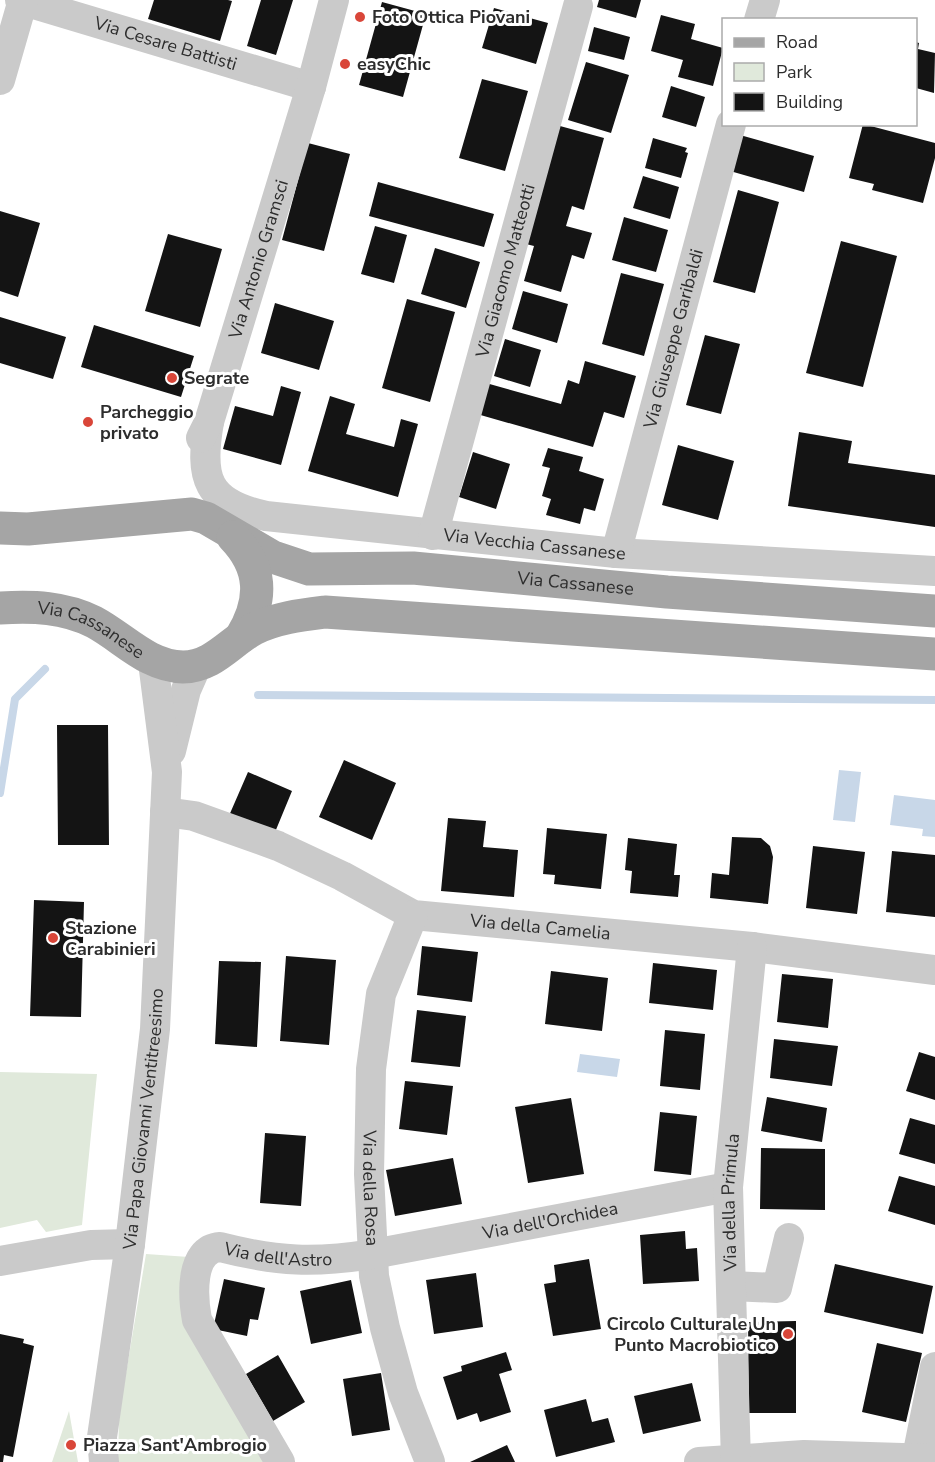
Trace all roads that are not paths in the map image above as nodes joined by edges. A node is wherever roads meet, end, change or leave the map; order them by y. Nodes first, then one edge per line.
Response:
1 (22, 0) edge
2 (334, 0) edge
3 (765, 0) edge
4 (578, 6) dead end
5 (760, 18) edge
6 (0, 80) edge
7 (311, 87) junction
8 (730, 126) edge
9 (209, 422) junction
10 (216, 524) junction
11 (0, 528) edge
12 (433, 535) junction
13 (616, 554) junction
14 (935, 572) edge
15 (0, 608) edge
16 (935, 611) edge
17 (241, 637) junction
18 (935, 654) edge
19 (153, 662) junction
20 (197, 665) junction
21 (167, 772) junction
22 (165, 812) junction
23 (413, 915) junction
24 (752, 947) junction
25 (935, 970) edge
26 (728, 1187) junction
27 (789, 1238) dead end
28 (130, 1244) junction
29 (373, 1254) junction
30 (0, 1261) edge
31 (731, 1286) junction
32 (935, 1367) edge
33 (926, 1458) edge
34 (735, 1460) edge
35 (104, 1462) edge
36 (280, 1462) edge
37 (430, 1462) edge
38 (699, 1462) edge

1 - 6 street
1 - 7 street, Via Cesare Battisti
2 - 7 street, Via Antonio Gramsci
3 - 5 street
4 - 12 street, Via Giacomo Matteotti
7 - 9 street, Via Antonio Gramsci
8 - 13 street, Via Giuseppe Garibaldi
9 - 10 street, Via Antonio Gramsci
9 - 12 street, Via Vecchia Cassanese
10 - 11 main road, Via Cassanese
10 - 16 main road, Via Cassanese
10 - 17 main road, Via Cassanese
12 - 13 street, Via Vecchia Cassanese
13 - 14 street, Via Vecchia Cassanese
15 - 19 main road, Via Cassanese
17 - 18 main road, Via Cassanese
17 - 20 main road, Via Cassanese
19 - 20 main road, Via Cassanese
19 - 21 street, Via Papa Giovanni Ventitreesimo
20 - 21 street, Via Papa Giovanni Ventitreesimo
21 - 22 street, Via Papa Giovanni Ventitreesimo
22 - 23 street, Via della Camelia
22 - 28 street, Via Papa Giovanni Ventitreesimo
23 - 24 street, Via della Camelia
23 - 29 street, Via della Rosa
24 - 25 street, Via della Camelia
24 - 26 street, Via della Primula
26 - 29 street, Via dell'Orchidea
26 - 31 street, Via della Primula
27 - 31 street
28 - 30 street
28 - 35 street, Via Papa Giovanni Ventitreesimo
29 - 36 street, Via dell'Astro
29 - 37 street, Via della Rosa
31 - 34 street, Via della Primula
32 - 33 street
33 - 34 street
34 - 38 street

